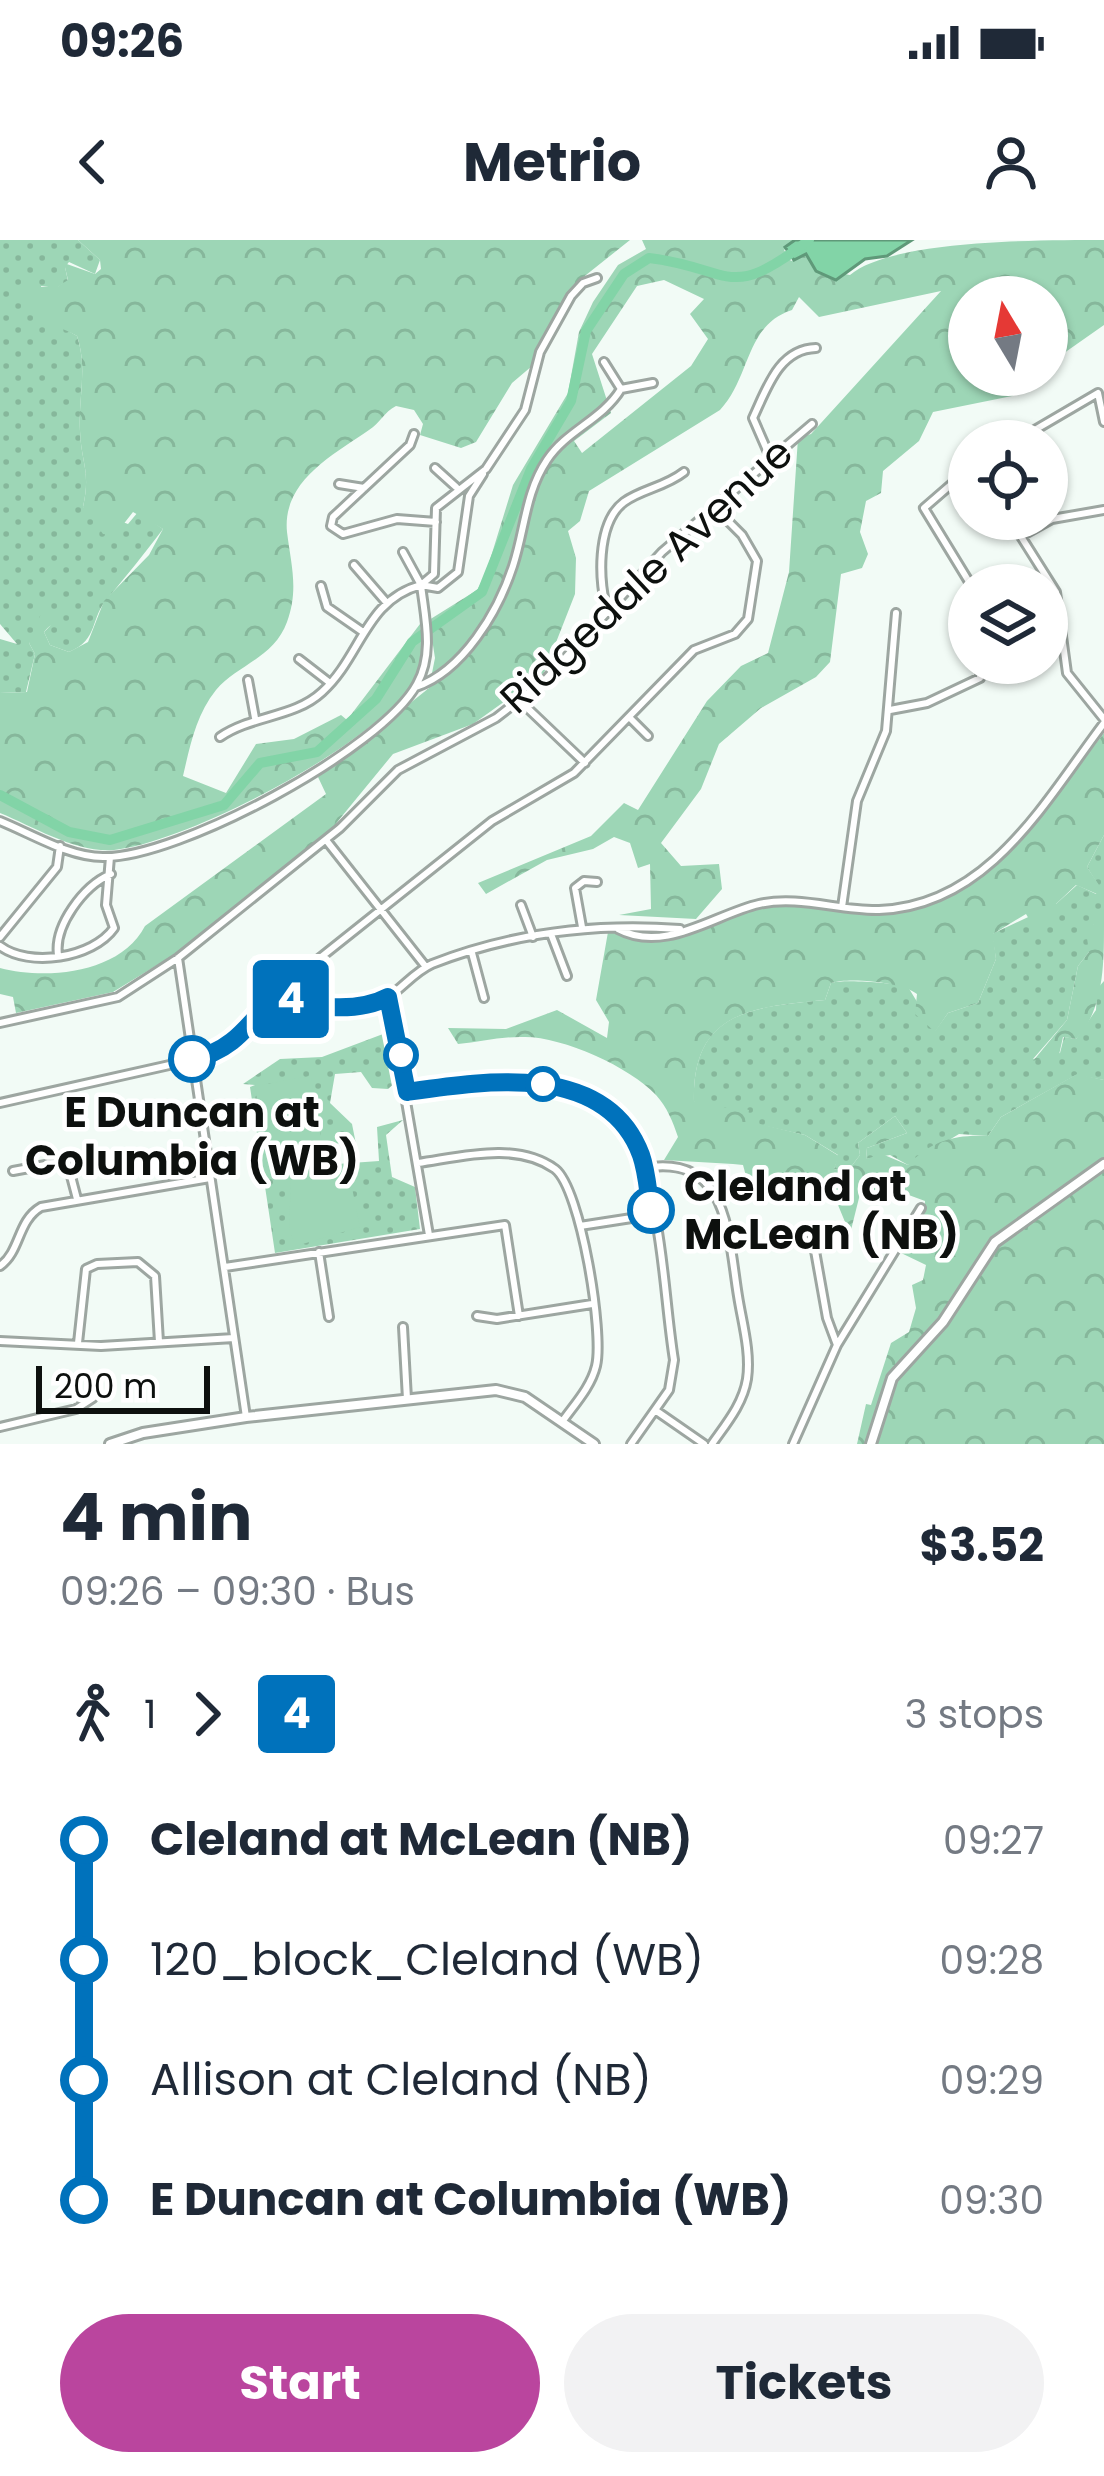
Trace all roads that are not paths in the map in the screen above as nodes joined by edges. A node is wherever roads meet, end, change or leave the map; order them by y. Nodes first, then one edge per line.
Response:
1 (597, 278) dead end
2 (816, 348) dead end
3 (604, 362) dead end
4 (652, 383) dead end
5 (621, 389) junction
6 (1052, 420) edge
7 (1104, 422) edge
8 (812, 424) dead end
9 (414, 434) dead end
10 (770, 457) junction
11 (435, 468) dead end
12 (485, 469) junction
13 (684, 472) dead end
14 (339, 484) dead end
15 (948, 487) edge
16 (364, 488) junction
17 (457, 488) junction
18 (714, 507) junction
19 (1104, 510) edge
20 (1068, 516) edge
21 (436, 522) junction
22 (1024, 540) edge
23 (403, 552) dead end
24 (958, 564) edge
25 (353, 566) dead end
26 (422, 585) junction
27 (321, 586) dead end
28 (386, 602) junction
29 (608, 613) junction
30 (896, 613) dead end
31 (363, 632) junction
32 (299, 659) dead end
33 (248, 680) dead end
34 (330, 683) junction
35 (967, 684) edge
36 (416, 687) junction
37 (519, 700) junction
38 (890, 710) junction
39 (255, 718) junction
40 (631, 718) junction
41 (1104, 721) edge
42 (648, 736) dead end
43 (220, 737) dead end
44 (585, 763) junction
45 (0, 821) edge
46 (326, 840) junction
47 (61, 846) junction
48 (110, 857) junction
49 (111, 874) junction
50 (597, 882) dead end
51 (521, 905) dead end
52 (842, 907) junction
53 (380, 910) junction
54 (582, 927) junction
55 (550, 933) junction
56 (533, 937) junction
57 (0, 941) edge
58 (472, 953) junction
59 (58, 956) junction
60 (178, 958) junction
61 (426, 967) junction
62 (567, 976) dead end
63 (280, 991) junction
64 (388, 997) junction
65 (484, 998) dead end
66 (0, 1023) edge
67 (192, 1059) junction
68 (407, 1092) junction
69 (0, 1102) edge
70 (418, 1163) junction
71 (1104, 1164) edge
72 (644, 1168) junction
73 (13, 1171) dead end
74 (210, 1178) junction
75 (77, 1198) junction
76 (920, 1208) dead end
77 (651, 1215) junction
78 (580, 1226) junction
79 (812, 1234) dead end
80 (429, 1235) junction
81 (319, 1252) junction
82 (0, 1266) edge
83 (224, 1267) junction
84 (863, 1300) junction
85 (592, 1304) junction
86 (875, 1308) dead end
87 (477, 1316) dead end
88 (519, 1316) junction
89 (329, 1317) dead end
90 (403, 1327) dead end
91 (234, 1338) junction
92 (0, 1341) edge
93 (158, 1342) junction
94 (78, 1345) junction
95 (837, 1345) junction
96 (92, 1398) dead end
97 (407, 1399) junction
98 (655, 1410) junction
99 (246, 1417) junction
100 (562, 1422) junction
101 (0, 1427) edge
102 (590, 1443) edge
103 (110, 1444) edge
104 (631, 1444) edge
105 (708, 1444) edge
106 (793, 1444) edge
107 (871, 1444) edge

1 - 12 street
2 - 10 street
3 - 5 street
4 - 5 street
5 - 36 street
6 - 7 street
8 - 10 street, Ridgedale Avenue
9 - 16 street
10 - 18 street, Ridgedale Avenue
11 - 17 street
12 - 17 street
12 - 26 street
13 - 29 street
14 - 16 street
15 - 24 street
16 - 21 street
17 - 21 street
18 - 29 street, Ridgedale Avenue
18 - 40 street
19 - 20 street
21 - 26 street
22 - 41 street
23 - 26 street
25 - 28 street
26 - 28 street
26 - 36 street
27 - 31 street
28 - 31 street
29 - 37 street, Ridgedale Avenue
30 - 38 street
31 - 34 street
32 - 34 street
33 - 39 street
34 - 39 street
35 - 38 street
36 - 48 street
37 - 44 street
37 - 46 street, Ridgedale Avenue
38 - 52 street
39 - 43 street
40 - 42 street
40 - 44 street
41 - 52 street
44 - 53 street
45 - 47 street
46 - 53 street
46 - 60 street, Ridgedale Avenue
47 - 48 street
47 - 57 street
48 - 49 street
49 - 59 street
49 - 59 street
50 - 54 street
51 - 56 street
52 - 54 street
53 - 61 street
53 - 63 street
54 - 55 street
55 - 56 street
55 - 62 street
56 - 58 street
57 - 59 street
58 - 61 street
58 - 65 street
60 - 66 street, Ridgedale Avenue
60 - 67 street
61 - 64 street
63 - 64 street
63 - 67 street
64 - 68 street
67 - 69 street
67 - 74 street
68 - 70 street
68 - 72 street
70 - 78 street
70 - 80 street
71 - 107 street
72 - 77 street
72 - 105 street
73 - 75 street
74 - 75 street
74 - 83 street
75 - 82 street
76 - 84 street
77 - 78 street
77 - 98 street
78 - 85 street
79 - 95 street
80 - 81 street
80 - 88 street
81 - 83 street
81 - 89 street
83 - 91 street
84 - 86 street
84 - 95 street
85 - 88 street
85 - 100 street
87 - 88 street
90 - 97 street
91 - 93 street
91 - 99 street
92 - 94 street
93 - 94 street
93 - 94 street
95 - 106 street
96 - 101 street
97 - 99 street
97 - 100 street
98 - 104 street
98 - 105 street
99 - 103 street
100 - 102 street

